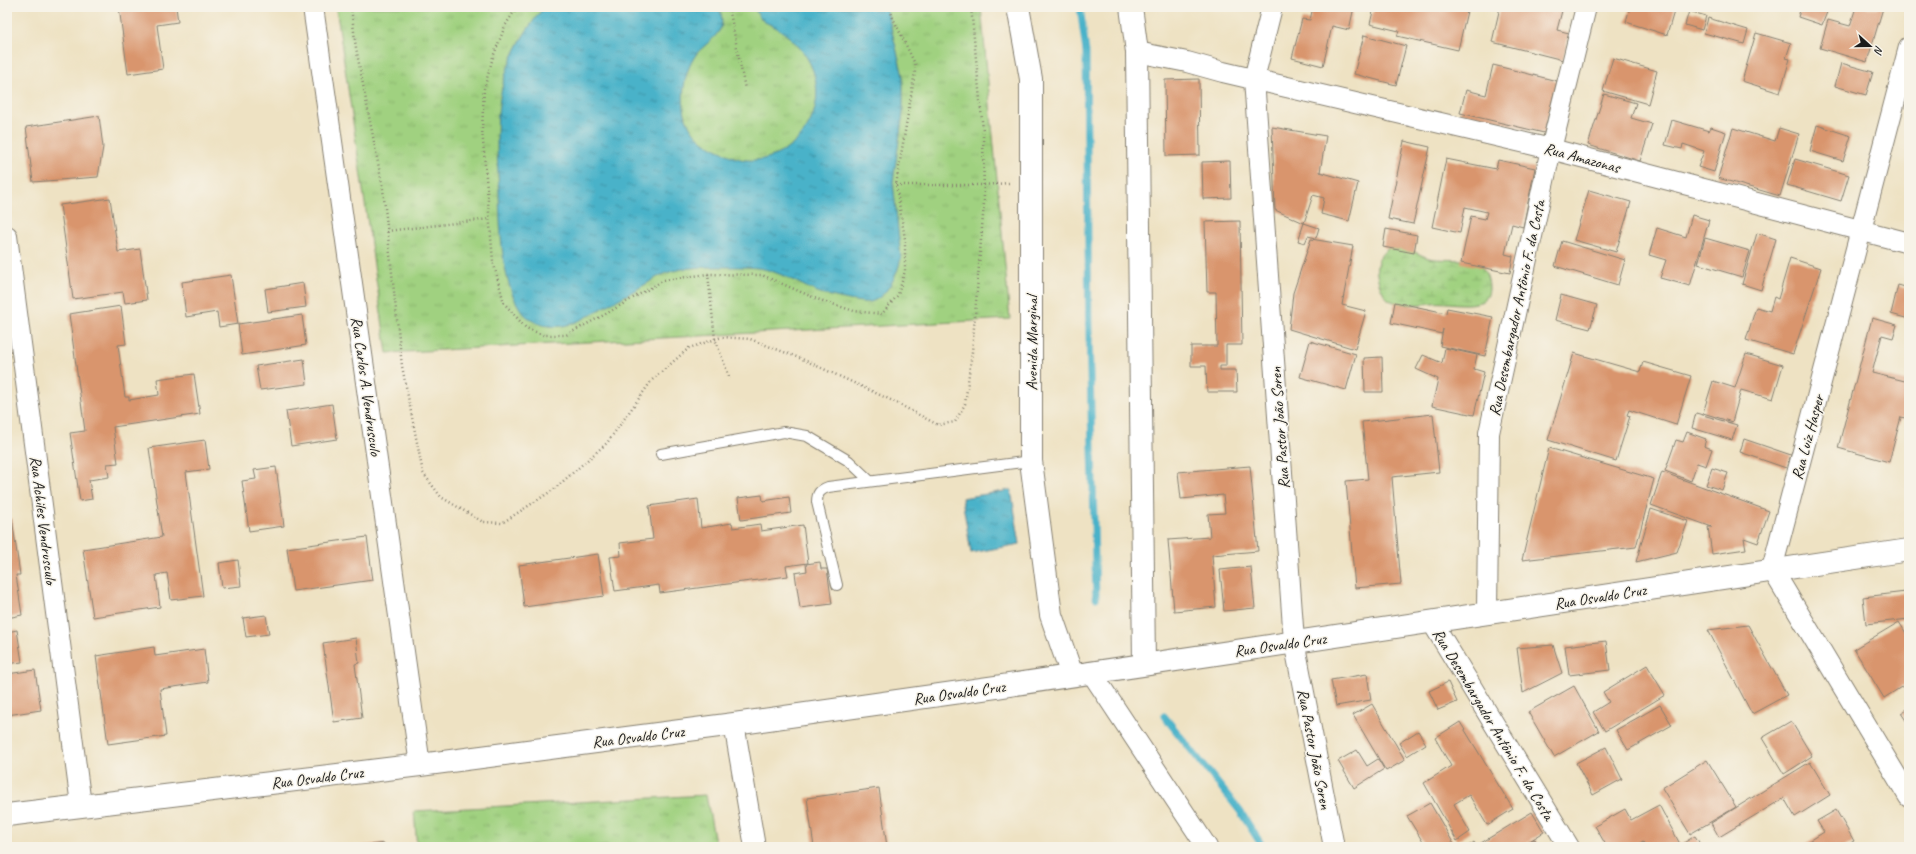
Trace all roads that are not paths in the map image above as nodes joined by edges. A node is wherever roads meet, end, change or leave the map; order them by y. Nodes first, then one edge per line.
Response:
1 (313, 7) edge
2 (1018, 7) edge
3 (1131, 7) edge
4 (1272, 7) edge
5 (1586, 7) edge
6 (1909, 48) edge
7 (1137, 52) junction
8 (1254, 79) junction
9 (1551, 149) junction
10 (1861, 232) junction
11 (7, 236) edge
12 (1909, 243) edge
13 (661, 454) dead end
14 (1031, 461) junction
15 (870, 481) junction
16 (1909, 550) edge
17 (1772, 569) junction
18 (837, 585) dead end
19 (1487, 614) junction
20 (1432, 622) junction
21 (1294, 641) junction
22 (1144, 664) junction
23 (1081, 673) junction
24 (734, 724) junction
25 (420, 765) junction
26 (1909, 797) edge
27 (81, 805) junction
28 (7, 815) edge
29 (755, 847) edge
30 (1206, 847) edge
31 (1334, 847) edge
32 (1569, 847) edge

1 - 25 street, Rua Carlos A. Vendrusculo
2 - 14 main road, Avenida Marginal
3 - 7 main road
4 - 8 street, Rua Pastor João Soren
5 - 9 street, Rua Desembargador Antônio F. da Costa
6 - 10 street, Rua Luiz Hasper
7 - 8 street, Rua Amazonas
7 - 22 main road
8 - 9 street, Rua Amazonas
8 - 21 street, Rua Pastor João Soren
9 - 10 street, Rua Amazonas
9 - 19 street, Rua Desembargador Antônio F. da Costa
10 - 12 street, Rua Amazonas
10 - 17 street, Rua Luiz Hasper
11 - 27 street, Rua Achiles Vendrusculo
13 - 15 lane
14 - 15 lane
14 - 23 main road, Avenida Marginal
15 - 18 lane
16 - 17 main road, Rua Osvaldo Cruz
17 - 19 main road, Rua Osvaldo Cruz
17 - 26 street
19 - 20 main road, Rua Osvaldo Cruz
20 - 21 main road, Rua Osvaldo Cruz
20 - 32 street, Rua Desembargador Antônio F. da Costa
21 - 22 main road, Rua Osvaldo Cruz
21 - 31 street, Rua Pastor João Soren
22 - 23 main road, Rua Osvaldo Cruz
23 - 24 main road, Rua Osvaldo Cruz
23 - 30 street
24 - 25 main road, Rua Osvaldo Cruz
24 - 29 street
25 - 27 main road, Rua Osvaldo Cruz
27 - 28 main road, Rua Osvaldo Cruz

